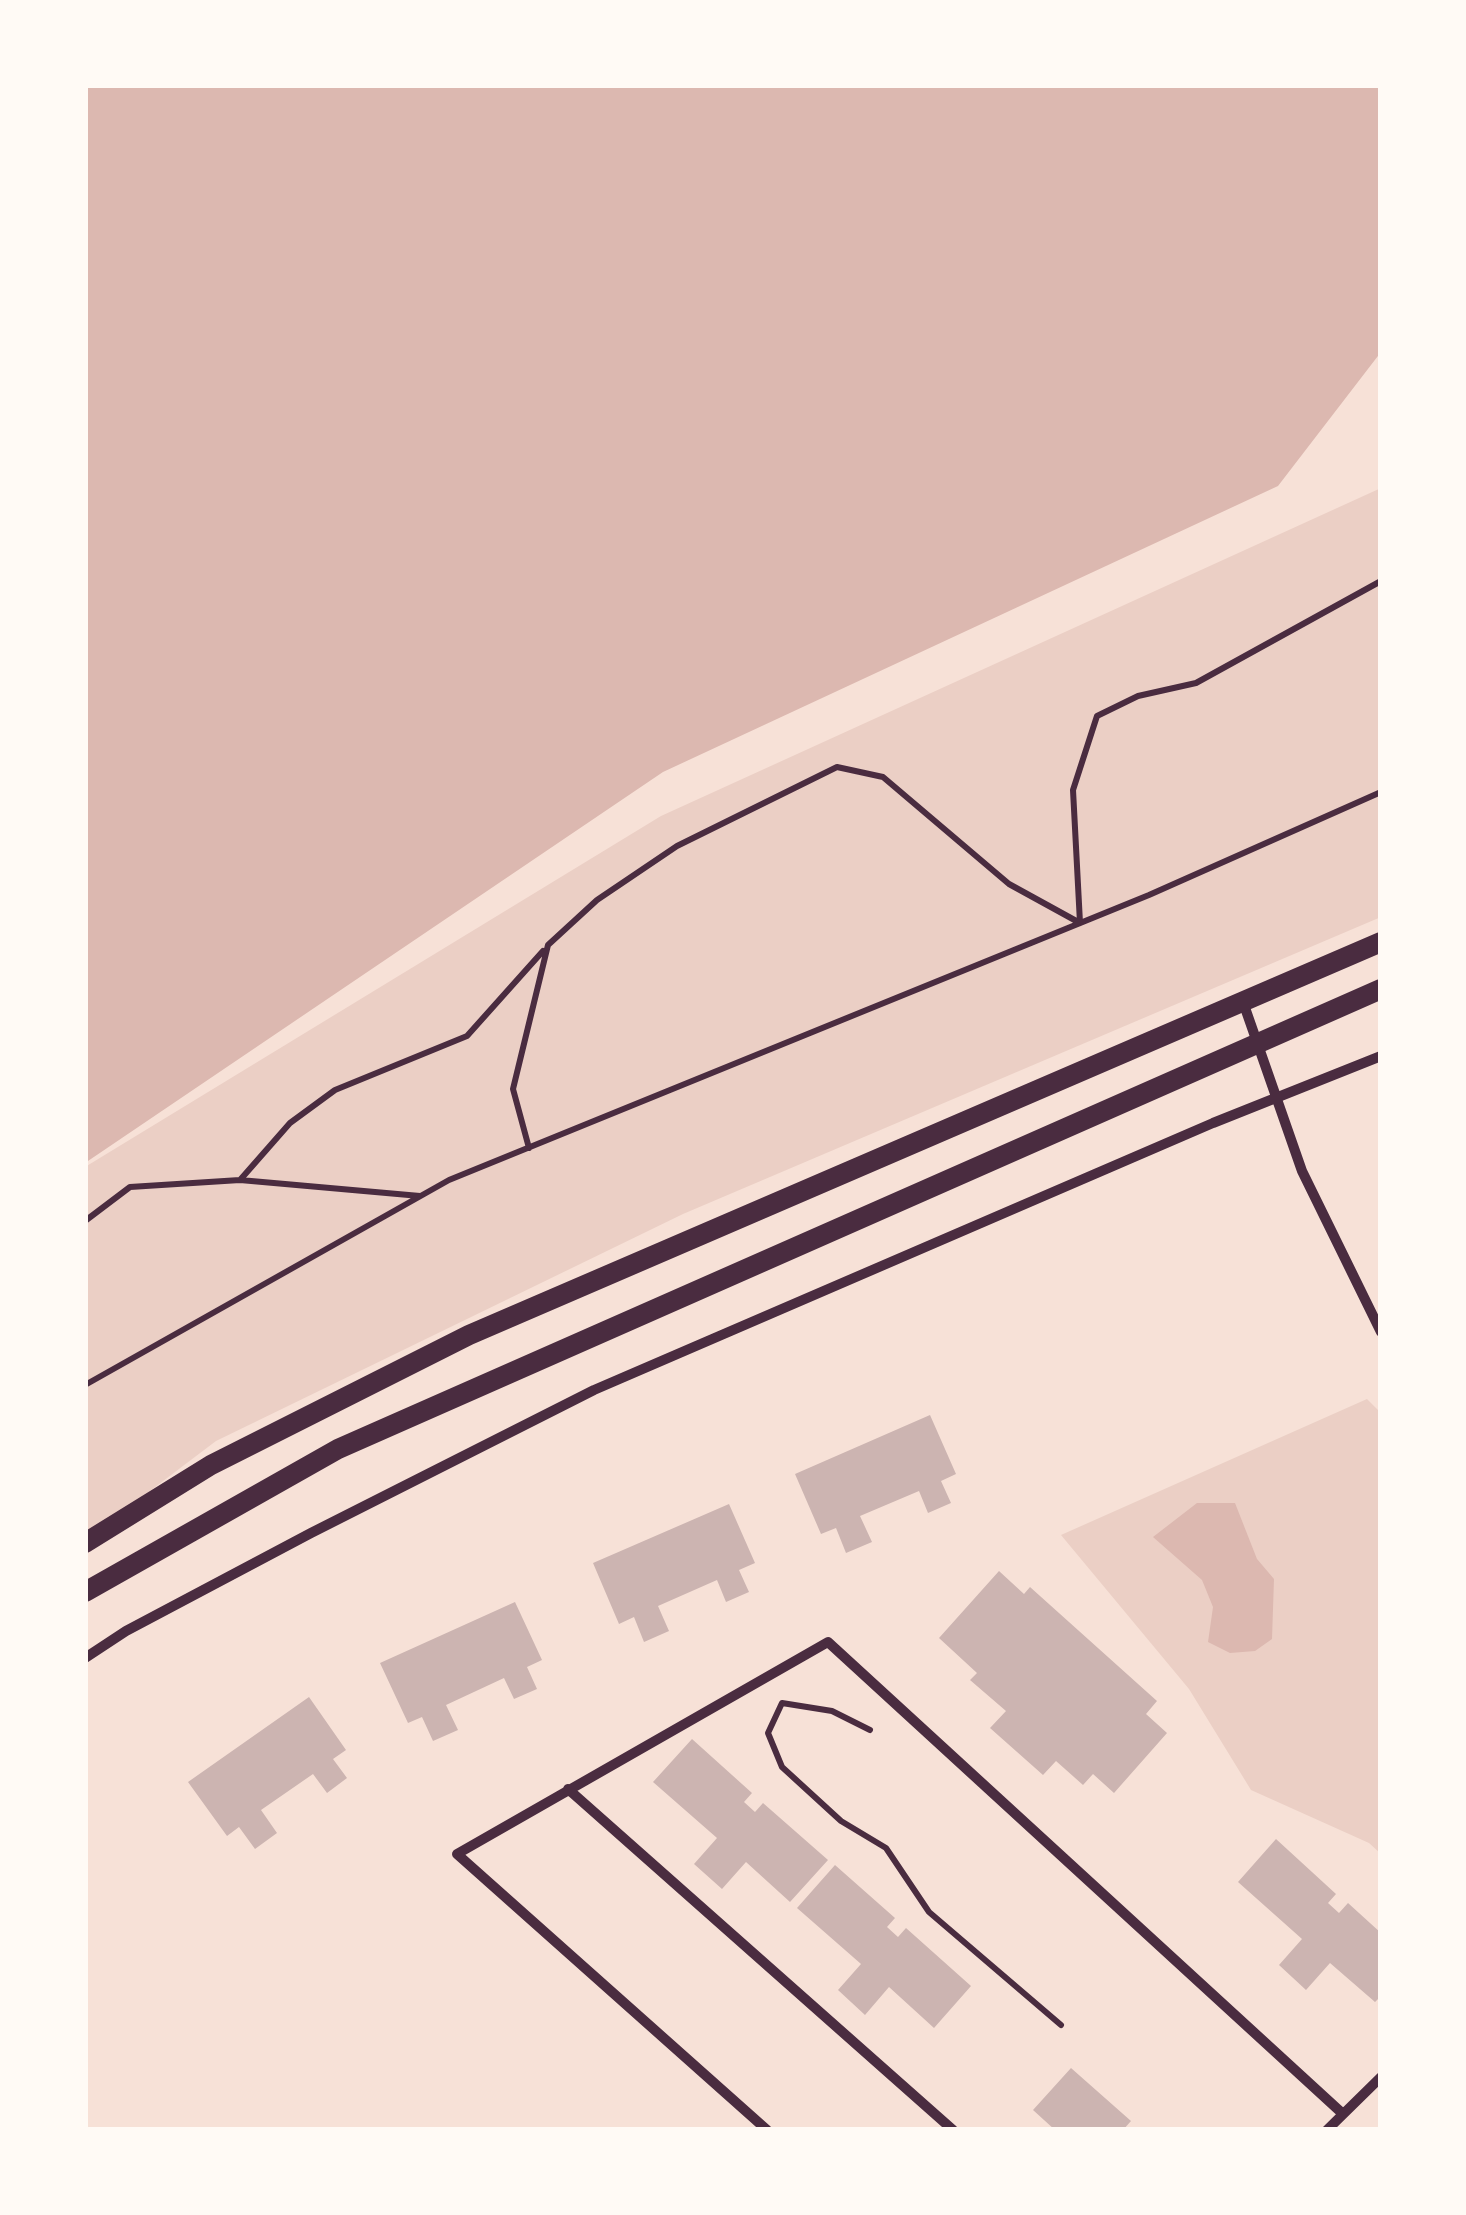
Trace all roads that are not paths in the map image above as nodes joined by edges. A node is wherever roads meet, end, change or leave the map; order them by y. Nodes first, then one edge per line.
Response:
1 (1381, 942) edge
2 (1381, 989) edge
3 (1243, 1001) junction
4 (1257, 1042) junction
5 (1381, 1056) edge
6 (1278, 1101) junction
7 (1381, 1332) edge
8 (85, 1543) edge
9 (85, 1592) edge
10 (85, 1658) edge
11 (568, 1789) junction
12 (1381, 2077) edge
13 (1344, 2114) junction
14 (767, 2130) edge
15 (953, 2130) edge
16 (1327, 2130) edge

1 - 3 main road
2 - 4 main road
3 - 4 street
3 - 8 main road
4 - 6 street
4 - 9 main road
5 - 6 street
6 - 7 street
6 - 10 street
11 - 13 street
11 - 14 street
11 - 15 street
12 - 13 street
13 - 16 street

